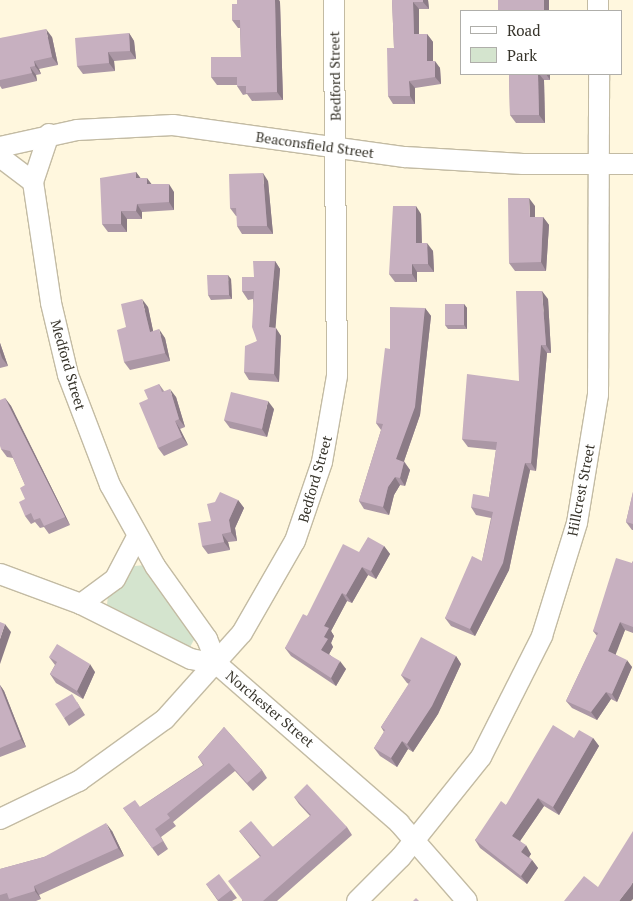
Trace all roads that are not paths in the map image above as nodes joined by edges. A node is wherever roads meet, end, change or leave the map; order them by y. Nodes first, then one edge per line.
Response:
1 (334, 0) edge
2 (599, 75) edge
3 (49, 134) junction
4 (0, 147) edge
5 (336, 149) junction
6 (0, 157) edge
7 (633, 164) edge
8 (601, 165) junction
9 (33, 182) junction
10 (138, 537) junction
11 (0, 574) edge
12 (81, 604) junction
13 (217, 664) junction
14 (0, 819) edge
15 (416, 840) junction
16 (357, 901) edge
17 (467, 901) edge

1 - 5 street, Bedford Street
2 - 8 street, Hillcrest Street
3 - 4 street, Beaconsfield Street
3 - 5 street, Beaconsfield Street
3 - 9 street, Medford Street
5 - 8 street, Beaconsfield Street
5 - 13 street, Bedford Street
6 - 9 street
7 - 8 street, Beaconsfield Street
8 - 15 street, Hillcrest Street
9 - 10 street, Medford Street
10 - 12 street
10 - 13 street, Medford Street
11 - 12 street, Norchester Street
12 - 13 street, Norchester Street
13 - 14 street, Bedford Street
13 - 15 street, Norchester Street
15 - 16 street, Hillcrest Street
15 - 17 street, Norchester Street

